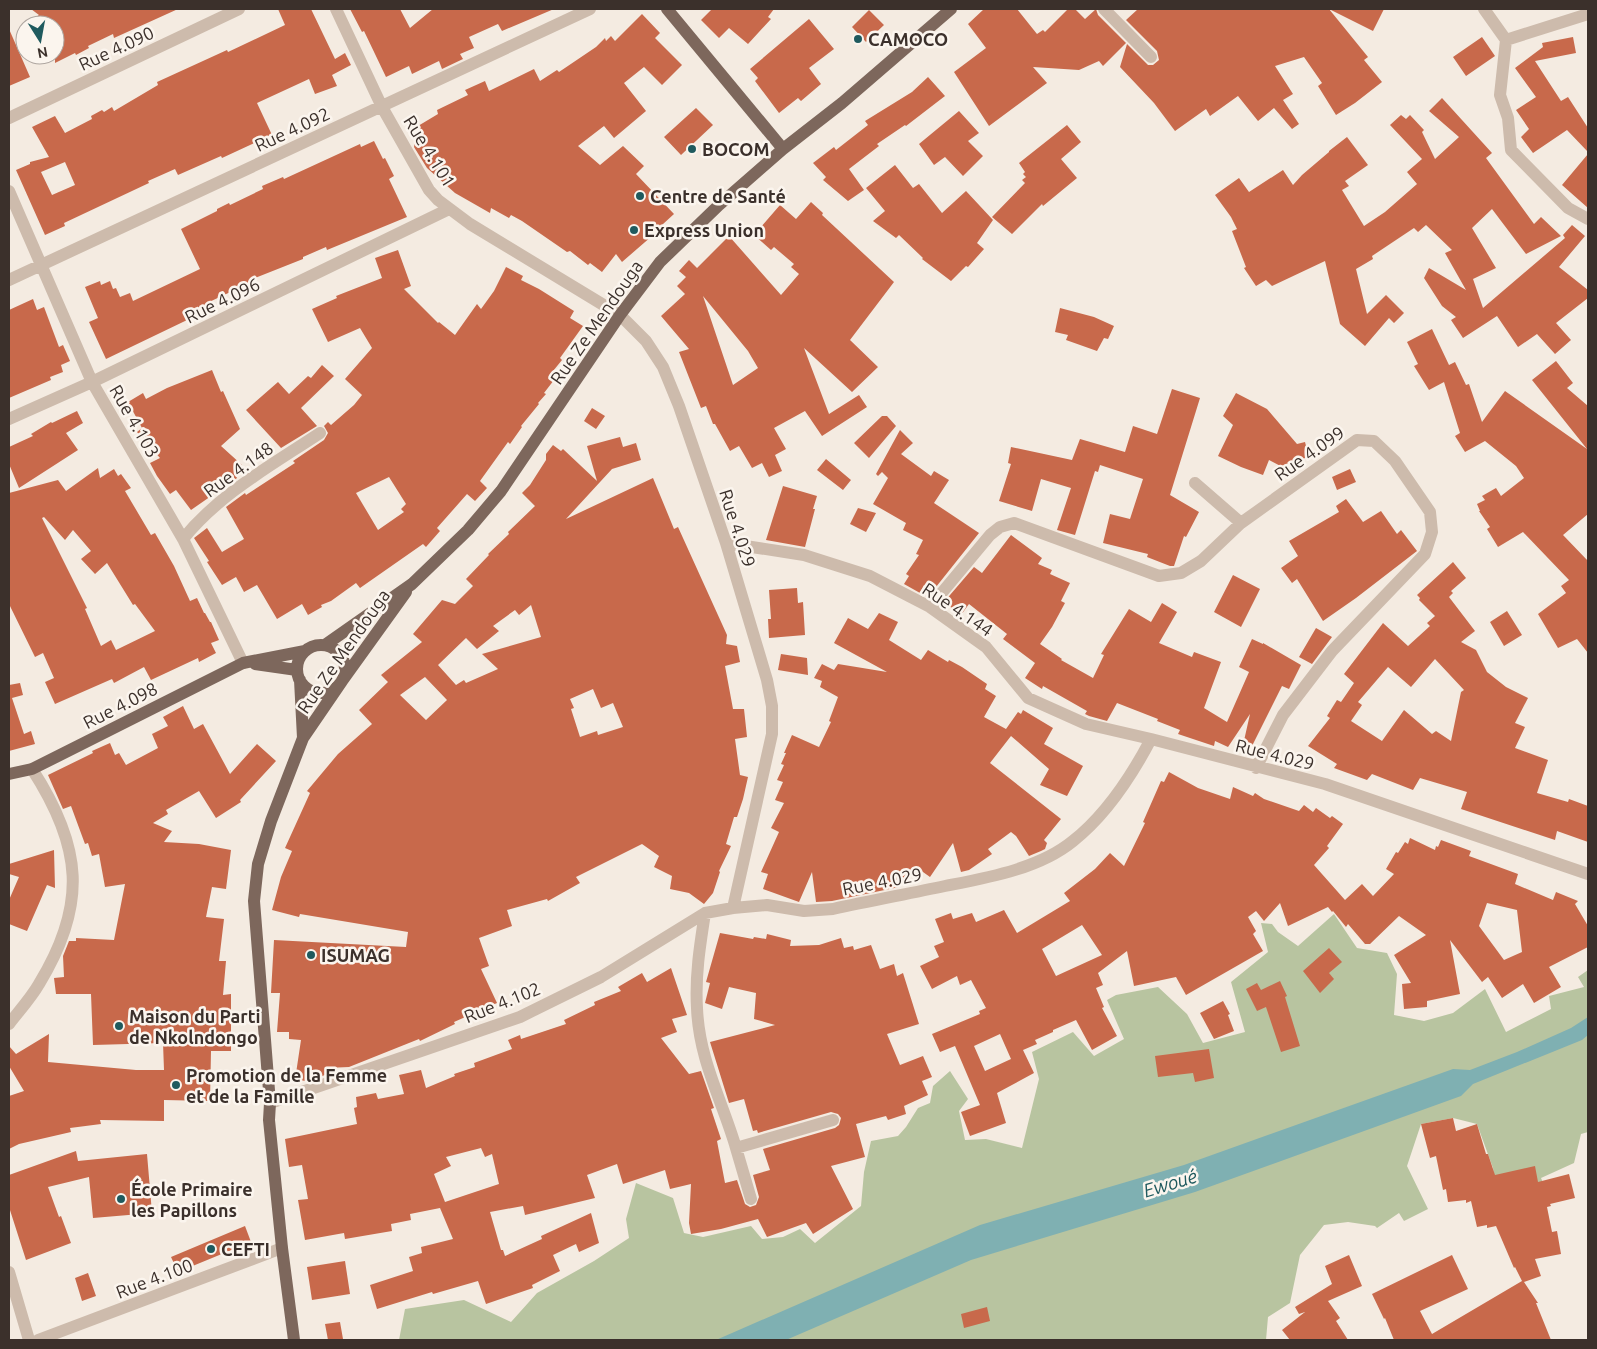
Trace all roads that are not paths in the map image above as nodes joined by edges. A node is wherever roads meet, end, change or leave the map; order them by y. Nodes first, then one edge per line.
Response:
1 (239, 9) edge
2 (336, 9) edge
3 (590, 9) edge
4 (667, 9) edge
5 (951, 9) edge
6 (1104, 9) edge
7 (1484, 9) edge
8 (1588, 14) edge
9 (1506, 40) junction
10 (1151, 57) dead end
11 (382, 107) junction
12 (9, 118) edge
13 (783, 150) junction
14 (9, 191) edge
15 (449, 209) junction
16 (1588, 219) edge
17 (42, 264) junction
18 (9, 280) edge
19 (620, 315) junction
20 (92, 382) junction
21 (9, 419) edge
22 (320, 433) dead end
23 (1195, 483) dead end
24 (1241, 523) junction
25 (183, 539) junction
26 (726, 543) junction
27 (412, 584) junction
28 (930, 607) junction
29 (325, 645) junction
30 (305, 651) junction
31 (244, 663) junction
32 (298, 675) junction
33 (342, 681) junction
34 (303, 738) junction
35 (1151, 739) junction
36 (1256, 768) junction
37 (32, 769) junction
38 (9, 774) edge
39 (1588, 874) edge
40 (733, 908) junction
41 (705, 913) junction
42 (9, 1024) edge
43 (270, 1103) junction
44 (832, 1120) dead end
45 (736, 1148) junction
46 (751, 1200) dead end
47 (282, 1248) junction
48 (9, 1272) edge
49 (29, 1340) edge
50 (38, 1340) edge
51 (294, 1340) edge

1 - 12 street, Rue 4.090
2 - 11 street, Rue 4.101
3 - 11 street, Rue 4.092
4 - 13 main road
5 - 13 main road, Rue Ze Mendouga
6 - 10 street
7 - 9 street
8 - 9 street
9 - 16 street
11 - 15 street, Rue 4.101
11 - 17 street, Rue 4.092
13 - 19 main road, Rue Ze Mendouga
14 - 17 street, Rue 4.103
15 - 19 street, Rue 4.101
15 - 20 street, Rue 4.096
17 - 18 street, Rue 4.092
17 - 20 street, Rue 4.103
19 - 26 street, Rue 4.029
19 - 27 main road, Rue Ze Mendouga
20 - 21 street, Rue 4.096
20 - 25 street, Rue 4.103
22 - 25 street, Rue 4.148
23 - 24 street
24 - 28 street, Rue 4.099
24 - 36 street, Rue 4.099
25 - 31 street, Rue 4.103
26 - 28 street, Rue 4.144
26 - 40 street, Rue 4.029
27 - 29 main road, Rue Ze Mendouga
27 - 33 main road, Rue Ze Mendouga
28 - 35 street, Rue 4.144
29 - 30 main road
29 - 33 main road
30 - 31 main road, Rue 4.098
30 - 32 main road
31 - 32 main road
31 - 37 main road, Rue 4.098
32 - 33 main road
32 - 34 main road, Rue Ze Mendouga
33 - 34 main road, Rue Ze Mendouga
34 - 43 main road, Rue Ze Mendouga
35 - 36 street, Rue 4.029
35 - 40 street, Rue 4.029
36 - 39 street, Rue 4.029
37 - 38 main road, Rue 4.098
37 - 42 street
40 - 41 street, Rue 4.102
41 - 43 street, Rue 4.102
41 - 45 street
43 - 47 main road, Rue Ze Mendouga
44 - 45 street
45 - 46 street
47 - 50 street, Rue 4.100
47 - 51 main road, Rue Ze Mendouga
48 - 49 street

